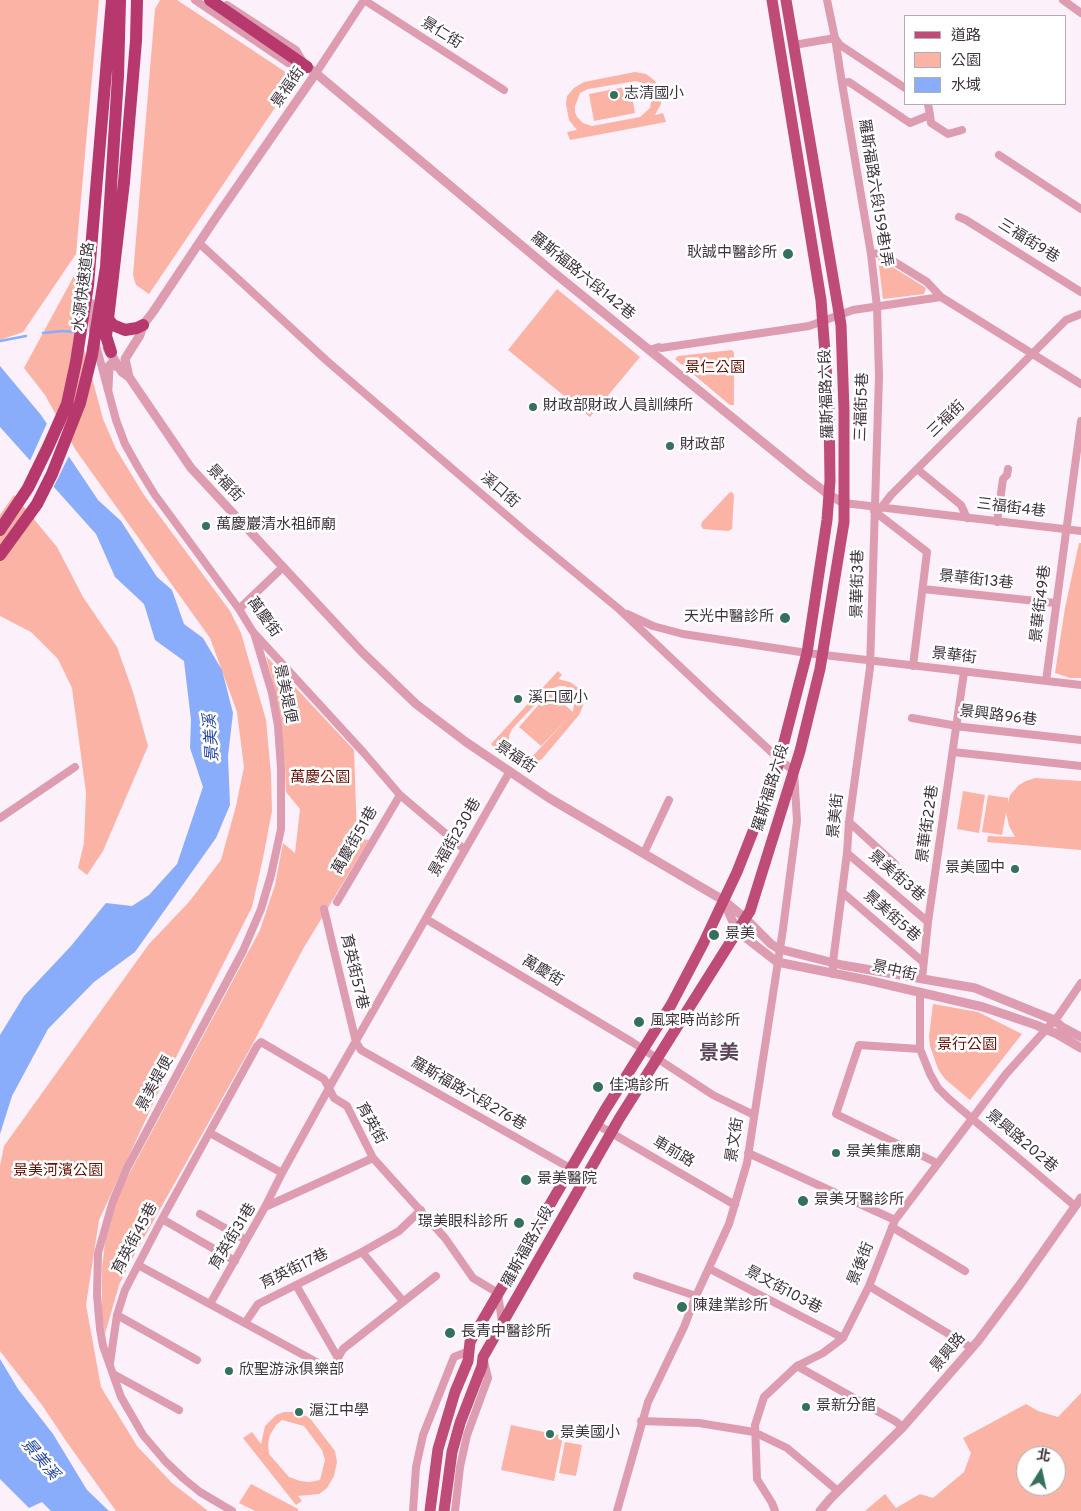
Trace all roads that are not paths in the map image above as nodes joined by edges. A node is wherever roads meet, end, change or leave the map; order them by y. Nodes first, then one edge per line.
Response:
1 (112, 0) edge
2 (116, 0) edge
3 (120, 0) edge
4 (137, 0) edge
5 (195, 0) edge
6 (210, 0) edge
7 (220, 0) edge
8 (364, 0) edge
9 (772, 0) edge
10 (786, 0) edge
11 (828, 0) edge
12 (1063, 0) edge
13 (1081, 12) edge
14 (835, 38) junction
15 (794, 45) junction
16 (312, 70) junction
17 (842, 83) junction
18 (904, 87) edge
19 (504, 90) dead end
20 (928, 105) edge
21 (930, 115) junction
22 (962, 130) dead end
23 (999, 155) dead end
24 (1081, 209) edge
25 (959, 217) dead end
26 (200, 243) junction
27 (871, 254) junction
28 (1081, 292) edge
29 (941, 298) junction
30 (877, 307) junction
31 (1081, 314) edge
32 (839, 315) junction
33 (108, 319) junction
34 (824, 320) junction
35 (143, 325) junction
36 (92, 330) junction
37 (650, 350) junction
38 (111, 352) junction
39 (1034, 354) junction
40 (118, 367) junction
41 (128, 377) junction
42 (1081, 384) edge
43 (108, 388) junction
44 (1081, 421) edge
45 (916, 469) junction
46 (1008, 469) dead end
47 (829, 495) junction
48 (844, 504) junction
49 (876, 509) junction
50 (967, 518) junction
51 (997, 522) junction
52 (0, 530) edge
53 (1066, 530) junction
54 (1081, 531) edge
55 (0, 555) edge
56 (284, 568) junction
57 (923, 589) junction
58 (1055, 603) junction
59 (239, 609) junction
60 (619, 609) junction
61 (253, 632) junction
62 (807, 653) junction
63 (823, 655) junction
64 (870, 661) junction
65 (913, 666) junction
66 (964, 672) junction
67 (1046, 681) junction
68 (1081, 685) edge
69 (912, 718) dead end
70 (957, 726) junction
71 (1081, 740) edge
72 (953, 752) junction
73 (780, 760) junction
74 (1081, 766) edge
75 (75, 767) dead end
76 (794, 770) junction
77 (510, 771) junction
78 (400, 795) junction
79 (669, 800) dead end
80 (0, 818) edge
81 (848, 822) junction
82 (465, 850) junction
83 (644, 853) junction
84 (847, 853) junction
85 (895, 864) dead end
86 (842, 892) junction
87 (723, 900) junction
88 (338, 902) dead end
89 (324, 909) dead end
90 (745, 918) junction
91 (426, 919) junction
92 (928, 922) junction
93 (737, 931) junction
94 (779, 949) junction
95 (777, 962) junction
96 (832, 962) junction
97 (923, 962) junction
98 (833, 974) junction
99 (922, 979) junction
100 (1081, 983) edge
101 (920, 992) junction
102 (1054, 1020) junction
103 (1046, 1030) junction
104 (1081, 1037) edge
105 (261, 1042) joint
106 (356, 1042) junction
107 (1081, 1048) edge
108 (643, 1049) junction
109 (920, 1049) junction
110 (657, 1059) junction
111 (329, 1088) junction
112 (754, 1115) junction
113 (972, 1119) junction
114 (596, 1124) junction
115 (210, 1133) junction
116 (611, 1133) junction
117 (748, 1153) junction
118 (373, 1158) junction
119 (937, 1163) junction
120 (570, 1168) junction
121 (282, 1173) junction
122 (1078, 1202) edge
123 (735, 1205) junction
124 (265, 1207) junction
125 (421, 1210) junction
126 (200, 1214) dead end
127 (162, 1219) junction
128 (894, 1223) junction
129 (246, 1240) junction
130 (362, 1252) junction
131 (235, 1260) junction
132 (138, 1265) junction
133 (710, 1268) junction
134 (965, 1270) dead end
135 (436, 1276) dead end
136 (637, 1276) dead end
137 (296, 1285) junction
138 (869, 1286) junction
139 (498, 1293) junction
140 (696, 1296) junction
141 (403, 1301) junction
142 (210, 1304) junction
143 (118, 1314) junction
144 (245, 1323) junction
145 (502, 1323) junction
146 (843, 1338) junction
147 (972, 1348) junction
148 (469, 1356) junction
149 (338, 1358) junction
150 (197, 1360) dead end
151 (482, 1362) junction
152 (110, 1365) junction
153 (797, 1366) junction
154 (113, 1374) junction
155 (179, 1410) dead end
156 (641, 1421) junction
157 (903, 1427) junction
158 (754, 1432) junction
159 (838, 1491) junction
160 (232, 1511) edge
161 (413, 1511) edge
162 (430, 1511) edge
163 (444, 1511) edge
164 (455, 1511) edge
165 (617, 1511) edge
166 (775, 1511) edge
167 (820, 1511) edge

1 - 52 highway, 水源快速道路
2 - 36 street, 萬慶街
3 - 55 highway, 水源快速道路
4 - 33 highway
5 - 16 street, 羅斯福路六段142巷
6 - 16 highway
7 - 16 street, 羅斯福路六段142巷
8 - 16 street, 景福街
8 - 19 street, 景仁街
9 - 34 main road, 羅斯福路六段
10 - 15 main road, 羅斯福路六段
11 - 14 street, 羅斯福路六段159巷1弄
12 - 13 street
14 - 15 street
14 - 17 street, 羅斯福路六段159巷1弄
14 - 18 street
15 - 32 main road, 羅斯福路六段
16 - 26 street, 景福街
16 - 37 street, 羅斯福路六段142巷
17 - 21 street
17 - 27 street, 羅斯福路六段159巷1弄
20 - 21 street
21 - 22 street
23 - 24 street
25 - 28 street, 三福街9巷
26 - 35 street, 景福街
26 - 60 street, 溪口街
27 - 29 street
27 - 30 street, 羅斯福路六段159巷1弄
29 - 30 street
29 - 39 street
30 - 32 street
30 - 49 street, 三福街5巷
31 - 39 street, 三福街
32 - 34 street
32 - 48 main road, 羅斯福路六段
33 - 35 highway
33 - 38 highway
34 - 37 street
34 - 47 main road, 羅斯福路六段
35 - 41 street, 景福街
36 - 38 street
36 - 43 street, 萬慶街
37 - 47 street, 羅斯福路六段142巷
38 - 40 street
39 - 42 street
39 - 45 street, 三福街
40 - 41 street
40 - 43 street
41 - 56 street, 景福街
43 - 59 street, 萬慶街
44 - 53 street, 三福街4巷
45 - 49 street, 三福街
45 - 50 street
46 - 51 street
47 - 48 street, 羅斯福路六段142巷
47 - 62 main road, 羅斯福路六段
48 - 49 street, 三福街4巷
48 - 63 main road, 羅斯福路六段
49 - 50 street, 三福街4巷
49 - 57 street, 景華街13巷
49 - 64 street, 景華街3巷
50 - 51 street, 三福街4巷
51 - 53 street, 三福街4巷
53 - 54 street
53 - 58 street, 景華街49巷
56 - 59 street
56 - 77 street, 景福街
57 - 58 street, 景華街13巷
57 - 65 street, 景華街13巷
58 - 67 street, 景華街49巷
59 - 61 street, 萬慶街
60 - 62 street, 景華街
60 - 73 street, 溪口街
61 - 78 street, 萬慶街
61 - 152 street, 景美堤便
62 - 63 street, 景華街
62 - 73 main road, 羅斯福路六段
63 - 64 street, 景華街
63 - 76 main road, 羅斯福路六段
64 - 65 street, 景華街
64 - 81 street, 景美街
65 - 66 street, 景華街
66 - 67 street, 景華街
66 - 70 street, 景華街22巷
67 - 68 street, 景華街
69 - 70 street, 景興路96巷
70 - 71 street, 景興路96巷
70 - 72 street, 景華街22巷
72 - 74 street
72 - 92 street, 景華街22巷
73 - 76 street
73 - 87 main road, 羅斯福路六段
75 - 80 street
76 - 90 main road, 羅斯福路六段
76 - 94 street, 景文街
77 - 82 street, 景福街230巷
77 - 83 street, 景福街
78 - 82 street, 萬慶街
78 - 88 street, 萬慶街51巷
79 - 83 street
81 - 84 street, 景美街
81 - 85 street
82 - 91 street, 景福街230巷
83 - 87 street, 景福街
84 - 86 street, 景美街
84 - 92 street, 景美街3巷
86 - 96 street, 景美街
86 - 97 street, 景美街5巷
87 - 90 street, 景福街
87 - 93 street, 景中街
87 - 108 main road, 羅斯福路六段
89 - 106 street, 育英街57巷
90 - 93 main road, 羅斯福路六段
90 - 94 street, 景中街
91 - 106 street
91 - 108 street, 萬慶街
92 - 97 street, 景華街22巷
93 - 95 street, 景中街
93 - 110 main road, 羅斯福路六段
94 - 95 street, 景文街
94 - 96 street, 景中街
95 - 98 street, 景中街
95 - 112 street, 景文街
96 - 98 street, 景美街
96 - 99 street, 景中街
97 - 99 street, 景華街22巷
98 - 101 street, 景中街
99 - 102 street, 景中街
100 - 102 street, 景後街
101 - 103 street, 景中街
101 - 109 street
102 - 103 street, 景後街
102 - 104 street, 景中街
103 - 107 street, 景中街
103 - 113 street, 景後街
105 - 111 street, 育英街
105 - 115 street, 育英街45巷
106 - 111 street
106 - 120 street, 羅斯福路六段276巷
108 - 110 street, 萬慶街
108 - 114 main road, 羅斯福路六段
109 - 113 street, 景興路202巷
109 - 119 street
110 - 112 street, 萬慶街
110 - 116 main road, 羅斯福路六段
111 - 118 street, 育英街
111 - 121 street
112 - 117 street, 景文街
113 - 119 street, 景後街
113 - 122 street, 景興路202巷
114 - 116 street, 車前路
114 - 120 main road, 羅斯福路六段
115 - 121 street
115 - 127 street, 育英街45巷
116 - 123 street, 車前路
116 - 145 main road, 羅斯福路六段
117 - 123 street, 景文街
117 - 128 street
118 - 124 street, 育英街31巷
118 - 125 street, 育英街
119 - 128 street, 景後街
120 - 139 main road, 羅斯福路六段
121 - 124 street
122 - 147 street, 景興路
123 - 133 street, 景文街
124 - 129 street, 育英街31巷
125 - 130 street, 育英街17巷
125 - 139 street, 育英街
126 - 129 street
127 - 131 street
127 - 132 street, 育英街45巷
128 - 134 street
128 - 138 street, 景後街
129 - 131 street, 育英街31巷
130 - 137 street, 育英街17巷
130 - 141 street
131 - 142 street, 育英街31巷
132 - 142 street
132 - 143 street, 育英街45巷
133 - 140 street, 景文街
133 - 146 street, 景文街103巷
135 - 141 street
136 - 140 street
137 - 144 street, 育英街17巷
137 - 149 street
138 - 146 street, 景後街
138 - 147 street
139 - 145 street
139 - 148 main road, 羅斯福路六段
140 - 156 street, 景文街
141 - 149 street
142 - 144 street
143 - 150 street
143 - 152 street, 育英街45巷
144 - 149 street
145 - 151 main road, 羅斯福路六段
146 - 153 street, 景後街
147 - 157 street, 景興路
148 - 161 street
148 - 162 main road, 羅斯福路六段
151 - 163 main road, 羅斯福路六段
151 - 164 street
152 - 154 street, 景美堤便
153 - 157 street
153 - 158 street, 景後街
154 - 155 street
154 - 160 street, 景美堤便
156 - 158 street
156 - 165 street, 景文街
157 - 159 street, 景興路
158 - 159 street
158 - 166 street, 景後街
159 - 167 street, 景興路

